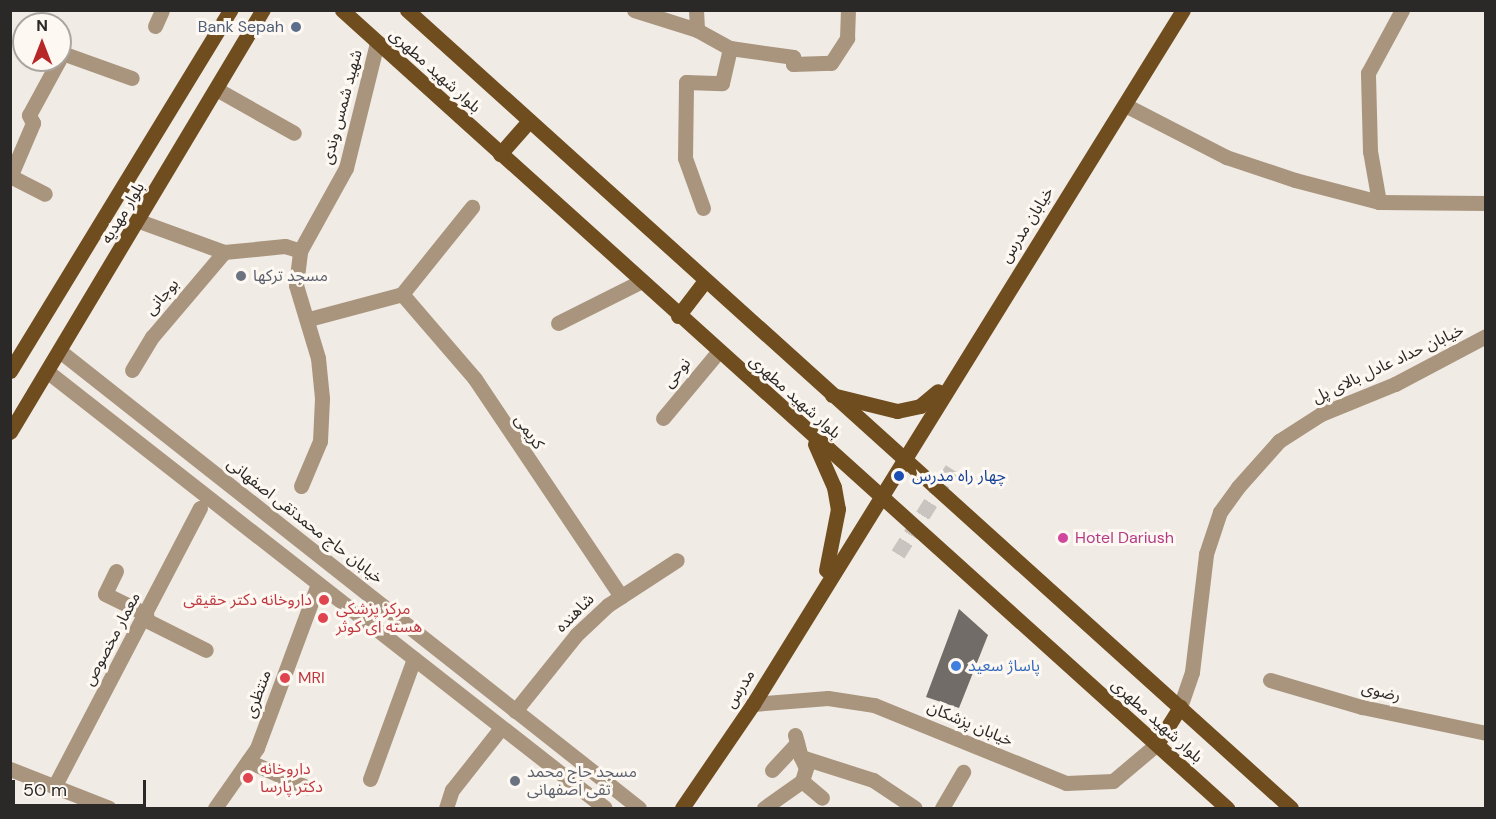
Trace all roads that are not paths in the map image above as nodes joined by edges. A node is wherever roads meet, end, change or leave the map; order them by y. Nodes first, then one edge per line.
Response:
1 (162, 10) edge
2 (230, 10) edge
3 (263, 10) edge
4 (342, 10) edge
5 (407, 10) edge
6 (634, 10) edge
7 (696, 10) edge
8 (848, 10) edge
9 (1402, 10) edge
10 (1180, 11) edge
11 (155, 26) dead end
12 (697, 30) junction
13 (377, 43) junction
14 (730, 48) junction
15 (72, 60) edge
16 (52, 72) edge
17 (132, 78) dead end
18 (218, 90) junction
19 (1125, 105) junction
20 (529, 121) junction
21 (294, 133) dead end
22 (500, 154) junction
23 (11, 176) edge
24 (45, 194) dead end
25 (1379, 202) junction
26 (1485, 203) edge
27 (472, 207) dead end
28 (703, 208) dead end
29 (139, 221) junction
30 (300, 251) junction
31 (224, 252) junction
32 (640, 282) junction
33 (704, 282) junction
34 (402, 294) junction
35 (678, 315) junction
36 (309, 319) junction
37 (558, 323) dead end
38 (1485, 336) edge
39 (61, 352) junction
40 (718, 352) junction
41 (78, 366) junction
42 (132, 370) dead end
43 (10, 371) edge
44 (48, 372) junction
45 (947, 384) junction
46 (66, 385) junction
47 (824, 393) junction
48 (663, 418) dead end
49 (10, 432) edge
50 (807, 432) junction
51 (901, 458) junction
52 (301, 486) dead end
53 (878, 495) junction
54 (200, 508) dead end
55 (677, 560) dead end
56 (116, 571) dead end
57 (318, 584) junction
58 (822, 585) junction
59 (621, 596) junction
60 (145, 616) junction
61 (206, 650) dead end
62 (414, 659) junction
63 (1269, 680) dead end
64 (753, 704) junction
65 (1180, 707) junction
66 (515, 711) junction
67 (501, 728) junction
68 (1485, 733) edge
69 (1157, 744) junction
70 (798, 745) junction
71 (248, 761) junction
72 (10, 769) edge
73 (772, 770) dead end
74 (963, 772) dead end
75 (370, 779) dead end
76 (802, 782) junction
77 (306, 786) dead end
78 (54, 787) junction
79 (822, 798) dead end
80 (109, 808) edge
81 (215, 808) edge
82 (446, 808) edge
83 (605, 808) edge
84 (639, 808) edge
85 (682, 808) edge
86 (764, 808) edge
87 (915, 808) edge
88 (942, 808) edge
89 (1227, 808) edge
90 (1291, 808) edge

1 - 11 street
2 - 43 main road, بلوار مهدیه
3 - 18 main road, بلوار مهدیه
4 - 13 main road, بلوار شهید مطهری
5 - 20 main road, بلوار شهید مطهری
6 - 12 street
7 - 12 street
8 - 14 street
9 - 25 street
10 - 19 main road, خیابان مدرس
12 - 14 street
13 - 22 main road, بلوار شهید مطهری
13 - 30 street, شهید شمس وندی
14 - 28 street
15 - 17 street
16 - 23 street
18 - 21 street
18 - 29 main road, بلوار مهدیه
19 - 25 street
19 - 45 main road, خیابان مدرس
20 - 22 main road
20 - 33 main road, بلوار شهید مطهری
22 - 32 main road, بلوار شهید مطهری
23 - 24 street
25 - 26 street
27 - 34 street
29 - 31 street
29 - 39 main road, بلوار مهدیه
30 - 31 street
30 - 36 street, شهید شمس وندی
31 - 42 street, بوجانی
32 - 35 main road, بلوار شهید مطهری
32 - 37 street
33 - 35 main road
33 - 47 main road, بلوار شهید مطهری
34 - 36 street
34 - 59 street, کریمی
35 - 40 main road, بلوار شهید مطهری
36 - 52 street, شهید شمس وندی
38 - 65 street, خیابان حداد عادل بالای پل
39 - 41 street, خیابان حاج محمدتقی اصفهانی
39 - 44 main road, بلوار مهدیه
40 - 48 street, نوحی
40 - 50 main road, بلوار شهید مطهری
41 - 46 street
41 - 66 street, خیابان حاج محمدتقی اصفهانی
44 - 46 street
44 - 49 main road, بلوار مهدیه
45 - 47 main road
45 - 51 main road, خیابان مدرس
46 - 57 street
47 - 51 main road, بلوار شهید مطهری
50 - 53 main road, بلوار شهید مطهری
50 - 58 main road
51 - 53 main road, خیابان مدرس
51 - 65 main road, بلوار شهید مطهری
53 - 58 main road, مدرس
53 - 69 main road, بلوار شهید مطهری
54 - 60 street, معمار مخصوص
55 - 59 street, شاهنده
56 - 60 street
57 - 62 street
57 - 71 street, منتظری
58 - 64 main road, مدرس
59 - 66 street, شاهنده
60 - 61 street
60 - 78 street, معمار مخصوص
62 - 67 street
62 - 75 street
63 - 68 street, رضوی
64 - 69 street, خیابان پزشکان
64 - 85 main road, مدرس
65 - 69 main road
65 - 90 main road, بلوار شهید مطهری
66 - 84 street, خیابان حاج محمدتقی اصفهانی
67 - 82 street
67 - 83 street
69 - 89 main road, بلوار شهید مطهری
70 - 73 street
70 - 76 street
70 - 87 street
71 - 77 street
71 - 81 street, منتظری
72 - 78 street
74 - 88 street
76 - 79 street
76 - 86 street
78 - 80 street

